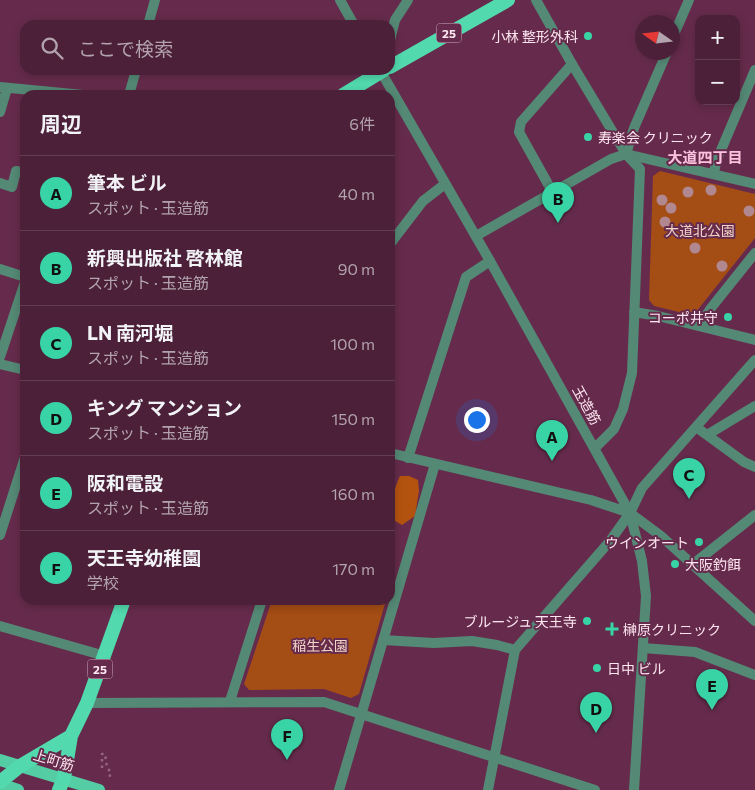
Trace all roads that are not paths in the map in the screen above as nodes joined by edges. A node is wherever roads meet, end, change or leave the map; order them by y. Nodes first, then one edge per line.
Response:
1 (155, 0) edge
2 (340, 0) edge
3 (408, 0) edge
4 (508, 0) edge
5 (536, 0) edge
6 (689, 0) edge
7 (149, 20) edge
8 (351, 20) edge
9 (395, 20) edge
10 (680, 21) edge
11 (664, 60) edge
12 (395, 63) edge
13 (572, 64) junction
14 (755, 70) edge
15 (135, 75) edge
16 (375, 75) edge
17 (386, 75) edge
18 (4, 87) edge
19 (34, 90) edge
20 (130, 90) edge
21 (351, 90) edge
22 (394, 90) edge
23 (395, 92) edge
24 (0, 112) edge
25 (626, 154) junction
26 (20, 172) edge
27 (714, 173) junction
28 (0, 183) edge
29 (445, 184) junction
30 (755, 184) edge
31 (553, 193) junction
32 (476, 236) junction
33 (395, 237) edge
34 (755, 253) edge
35 (490, 261) junction
36 (0, 269) edge
37 (20, 275) edge
38 (20, 297) edge
39 (634, 312) junction
40 (700, 326) junction
41 (755, 340) edge
42 (0, 357) edge
43 (755, 360) edge
44 (0, 364) edge
45 (20, 369) edge
46 (755, 406) edge
47 (696, 426) junction
48 (707, 434) junction
49 (595, 448) junction
50 (395, 454) edge
51 (408, 458) junction
52 (435, 464) junction
53 (755, 467) edge
54 (20, 473) edge
55 (630, 513) junction
56 (755, 515) edge
57 (0, 535) edge
58 (692, 565) junction
59 (395, 599) edge
60 (122, 605) edge
61 (260, 605) edge
62 (393, 605) edge
63 (755, 621) edge
64 (0, 626) edge
65 (383, 640) junction
66 (643, 648) junction
67 (515, 650) junction
68 (105, 656) junction
69 (755, 675) edge
70 (230, 701) junction
71 (87, 703) junction
72 (362, 713) junction
73 (71, 736) junction
74 (495, 757) junction
75 (0, 760) edge
76 (20, 766) junction
77 (0, 783) edge
78 (62, 784) edge
79 (18, 790) edge
80 (99, 790) edge
81 (339, 790) edge
82 (488, 790) edge
83 (595, 790) edge
84 (634, 790) edge

1 - 7 street
2 - 8 street
3 - 9 street
4 - 12 highway, 25
5 - 13 street
6 - 10 street
11 - 25 street
13 - 25 street
13 - 31 street
14 - 27 street
15 - 20 street
16 - 21 highway, 25
17 - 22 street, 玉造筋
18 - 19 street
18 - 24 street
23 - 29 street, 玉造筋
25 - 27 street
25 - 31 street
25 - 39 street
26 - 28 street
27 - 30 street
29 - 32 street, 玉造筋
29 - 33 street
31 - 32 street
32 - 35 street, 玉造筋
34 - 40 street
35 - 49 street, 玉造筋
35 - 51 street
36 - 37 street
38 - 42 street
39 - 40 street
39 - 49 street
40 - 41 street
43 - 47 street
44 - 45 street
46 - 48 street
47 - 48 street
47 - 55 street
48 - 53 street
49 - 55 street, 玉造筋
50 - 51 street
51 - 52 street
52 - 55 street
52 - 59 street
54 - 57 street
55 - 58 street
55 - 66 street, 玉造筋
55 - 67 street
56 - 58 street
58 - 63 street
60 - 68 highway, 25
61 - 70 street
62 - 65 street
64 - 68 street
65 - 67 street
65 - 72 street
66 - 69 street
66 - 84 street, 玉造筋
67 - 74 street
68 - 71 highway, 25
70 - 71 street
70 - 72 street
71 - 73 highway, 25
72 - 74 street
72 - 81 street
73 - 76 highway
73 - 78 highway, 25
74 - 82 street
74 - 83 street
75 - 76 main road, 上町筋
76 - 77 highway
76 - 78 main road, 上町筋
77 - 79 main road
78 - 80 main road, 上町筋

